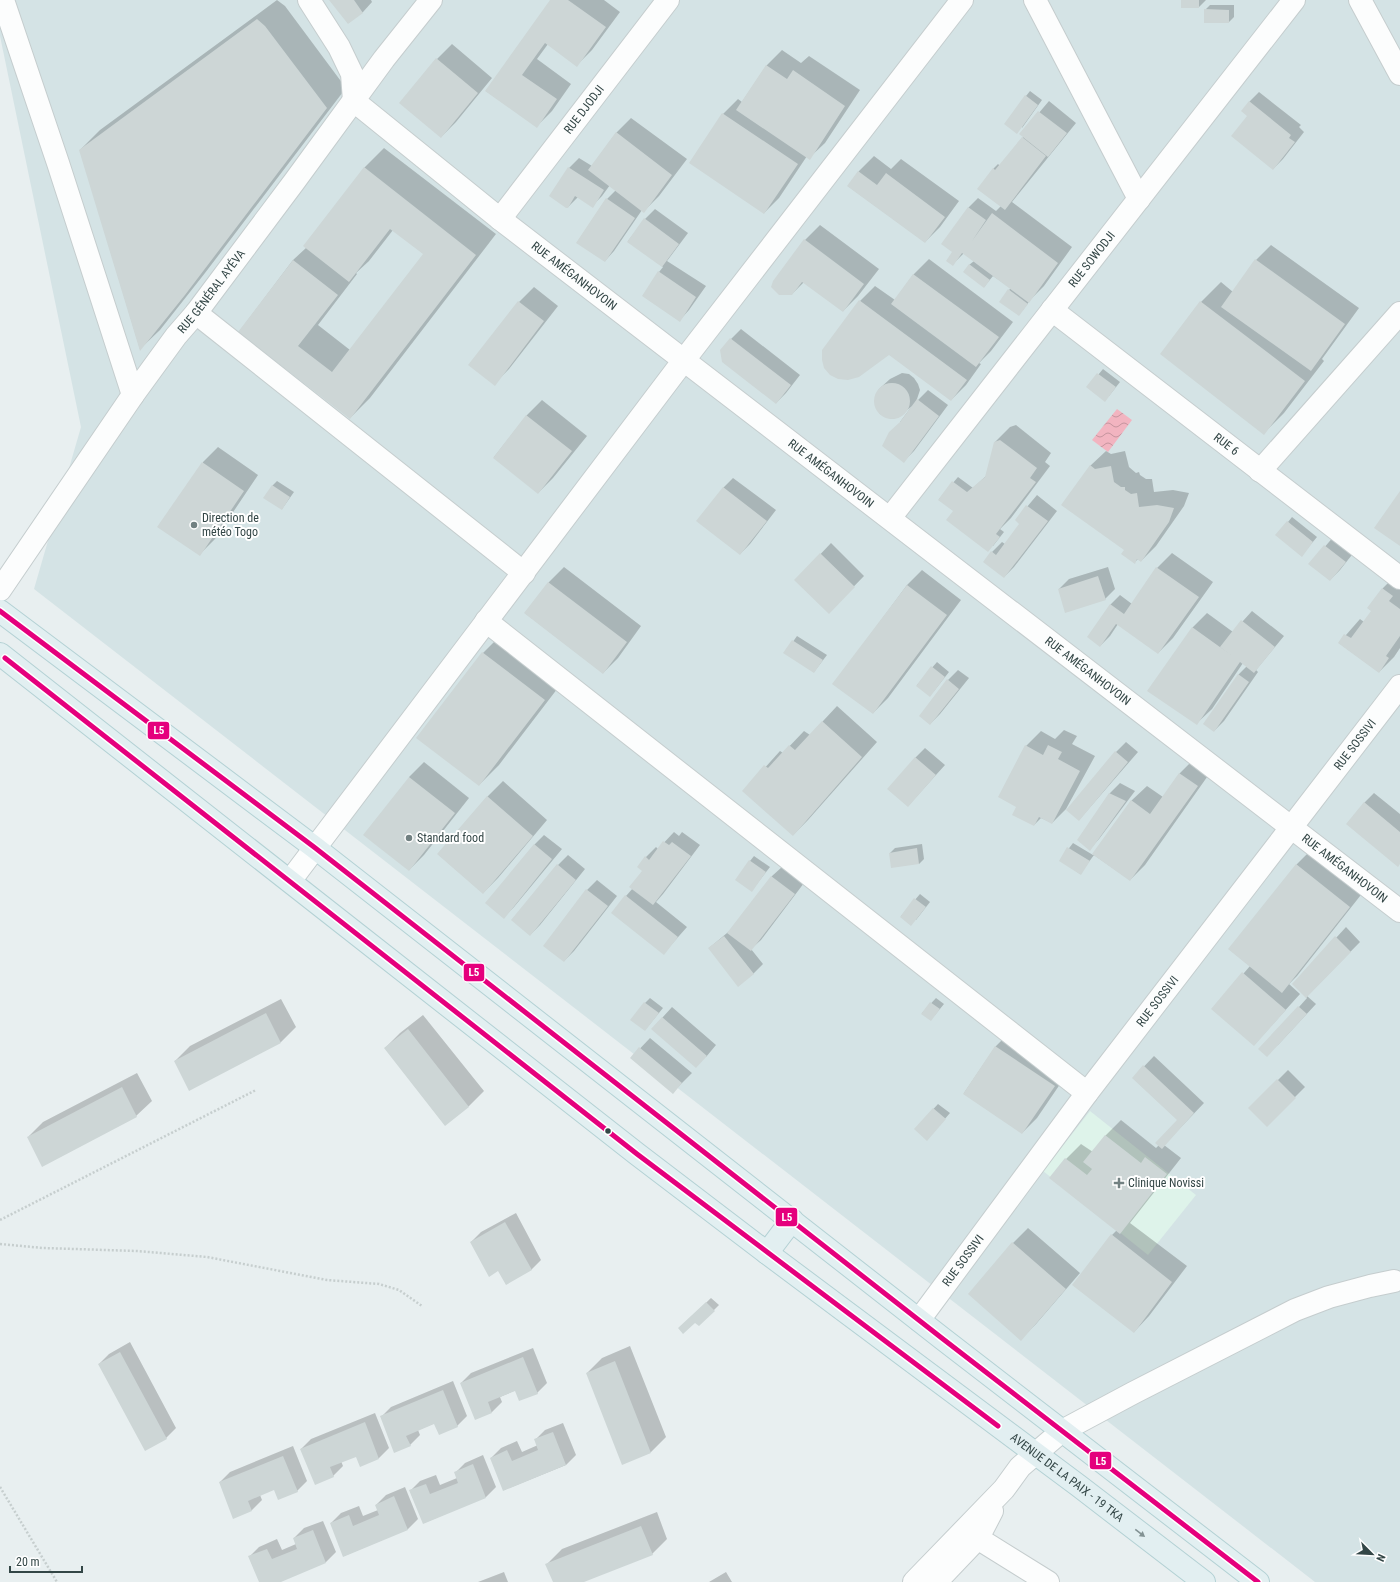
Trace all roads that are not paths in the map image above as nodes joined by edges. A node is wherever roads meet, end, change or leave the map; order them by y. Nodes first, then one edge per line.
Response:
1 (3, 0) edge
2 (308, 0) edge
3 (431, 0) edge
4 (668, 0) edge
5 (962, 0) edge
6 (1035, 0) edge
7 (1294, 0) edge
8 (1360, 0) edge
9 (1400, 74) edge
10 (354, 101) junction
11 (1139, 199) junction
12 (500, 219) junction
13 (1052, 310) junction
14 (196, 313) junction
15 (1400, 313) edge
16 (684, 360) junction
17 (133, 395) junction
18 (1260, 471) junction
19 (890, 518) junction
20 (524, 573) junction
21 (1400, 578) edge
22 (0, 590) edge
23 (0, 611) edge
24 (486, 621) junction
25 (0, 654) edge
26 (1400, 686) edge
27 (1292, 827) junction
28 (314, 847) junction
29 (290, 881) junction
30 (1400, 911) edge
31 (1087, 1093) junction
32 (792, 1220) junction
33 (767, 1254) junction
34 (1394, 1281) dead end
35 (919, 1320) junction
36 (1062, 1431) junction
37 (1036, 1454) junction
38 (971, 1534) junction
39 (914, 1582) edge
40 (936, 1582) edge
41 (1048, 1582) edge
42 (1204, 1582) edge
43 (1258, 1582) edge

1 - 17 street
2 - 10 street
3 - 10 street, RUE GÉNÉRAL AYÉVA
4 - 12 street, RUE DJODJI
5 - 16 street
6 - 11 street
7 - 11 street, RUE SOWODJI
8 - 9 street
10 - 12 street, RUE AMÉGANHOVOIN
10 - 14 street, RUE GÉNÉRAL AYÉVA
11 - 13 street, RUE SOWODJI
12 - 16 street, RUE AMÉGANHOVOIN
13 - 18 street, RUE 6
13 - 19 street, RUE SOWODJI
14 - 17 street, RUE GÉNÉRAL AYÉVA
14 - 20 street
15 - 18 street
16 - 19 street, RUE AMÉGANHOVOIN
16 - 20 street
17 - 22 street, RUE GÉNÉRAL AYÉVA
18 - 21 street, RUE 6
19 - 27 street, RUE AMÉGANHOVOIN
20 - 24 street
23 - 28 main road
24 - 28 street
24 - 31 street
25 - 29 main road, AVENUE DE LA PAIX - 19 TKA
26 - 27 street, RUE SOSSIVI
27 - 30 street, RUE AMÉGANHOVOIN
27 - 31 street, RUE SOSSIVI
28 - 29 street
28 - 32 main road
29 - 33 main road, AVENUE DE LA PAIX - 19 TKA
31 - 35 street, RUE SOSSIVI
32 - 33 main road
32 - 35 main road
33 - 37 main road, AVENUE DE LA PAIX - 19 TKA
34 - 36 street
35 - 36 main road
36 - 37 street
36 - 43 main road
37 - 38 street
37 -> 42 main road, AVENUE DE LA PAIX - 19 TKA
38 - 39 street
38 - 40 street
38 - 41 street

